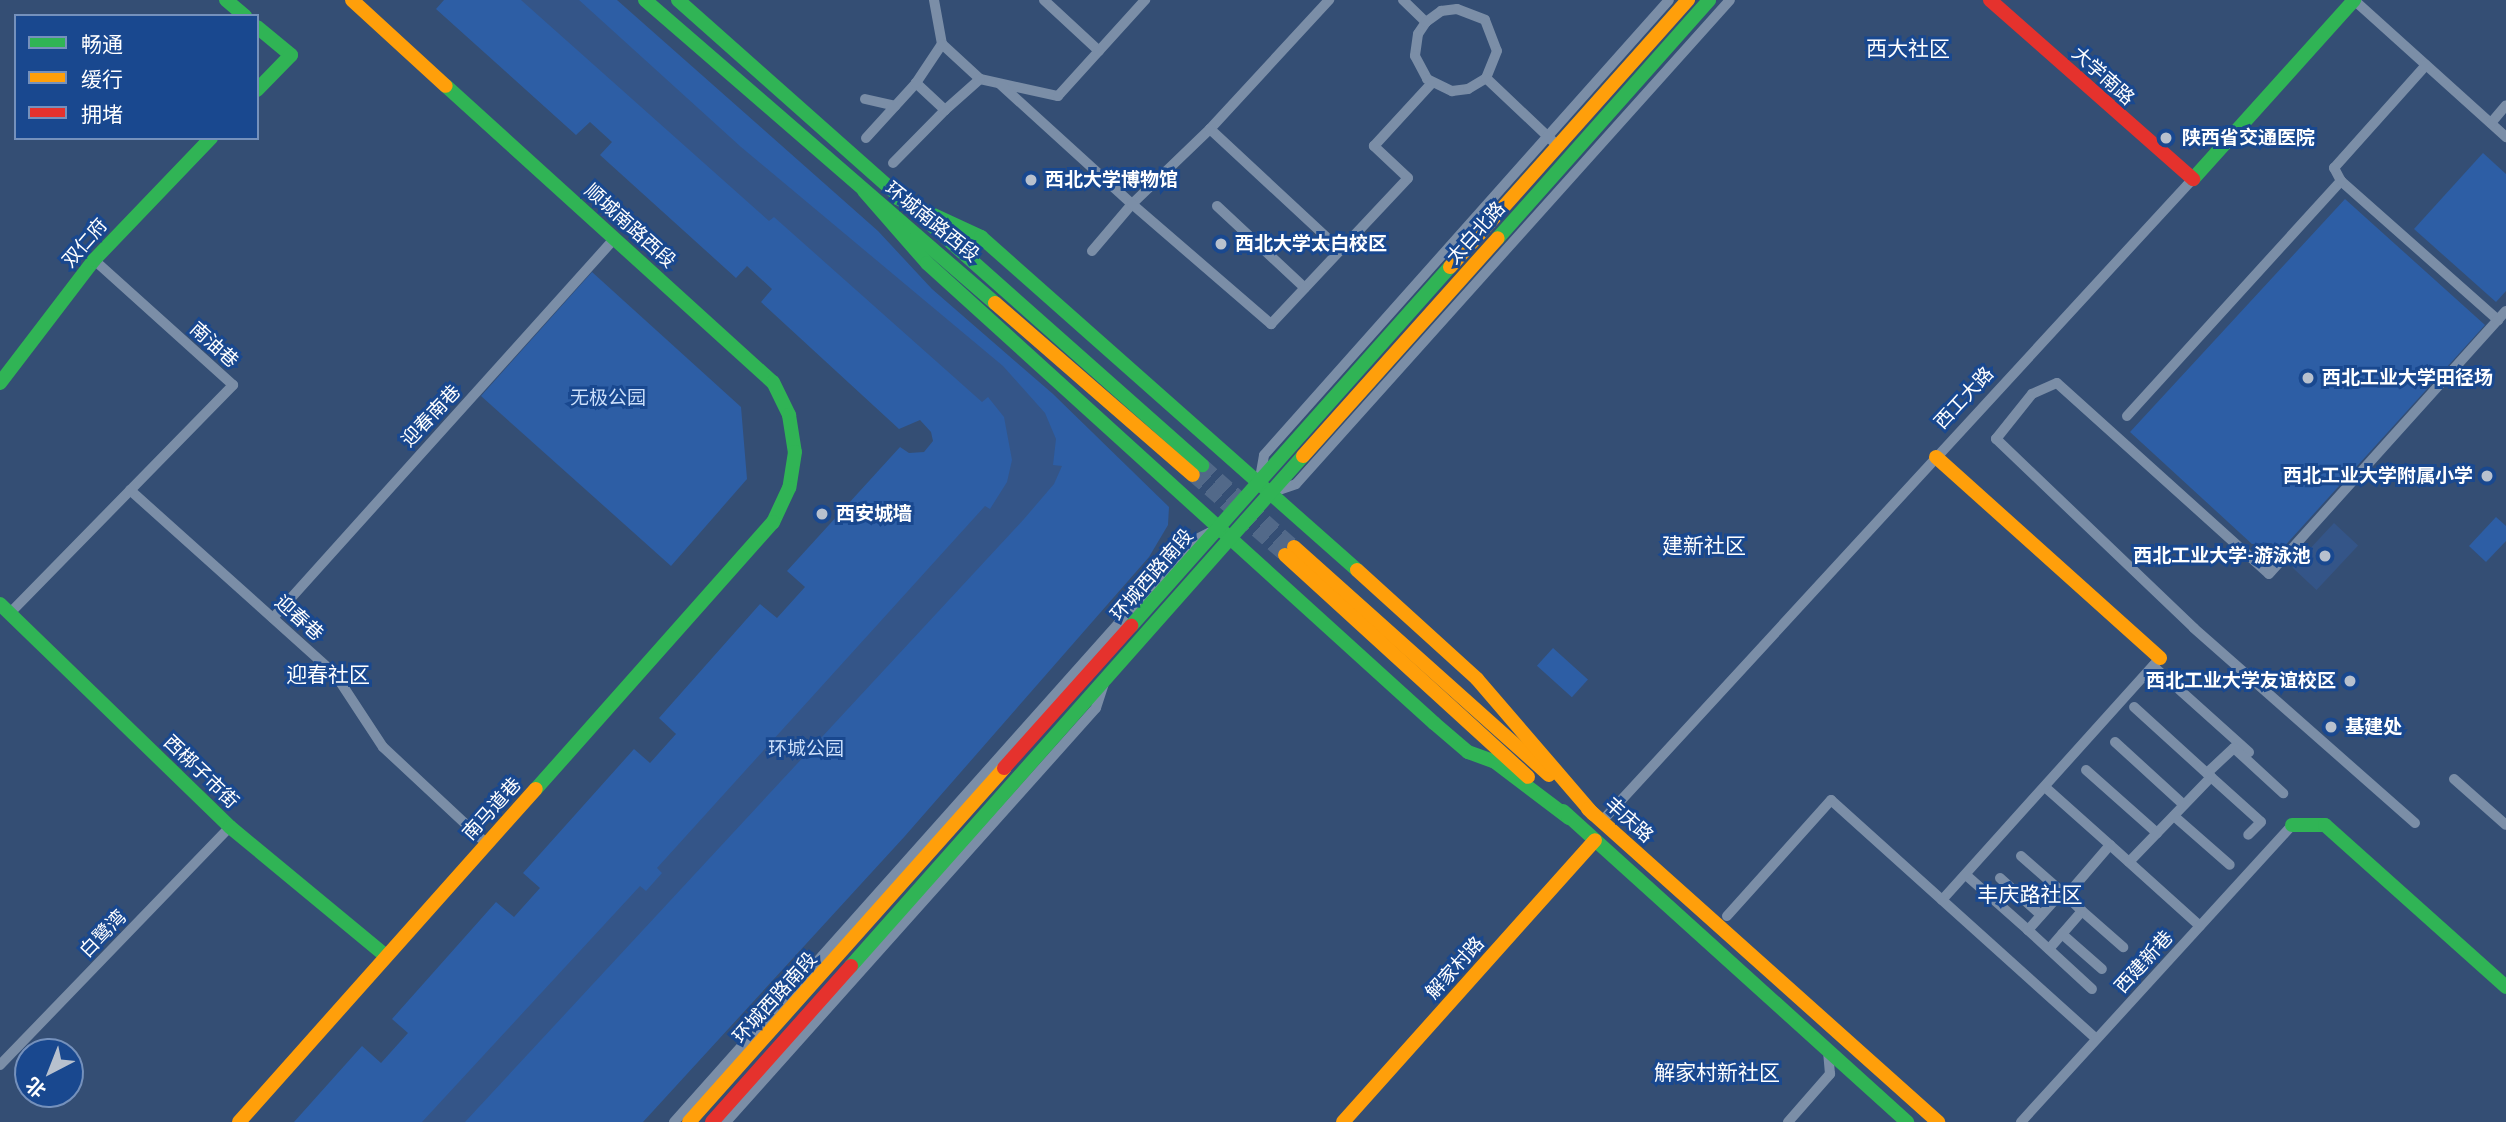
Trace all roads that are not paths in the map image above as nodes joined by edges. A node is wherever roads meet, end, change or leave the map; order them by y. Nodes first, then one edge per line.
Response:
1 (226, 0) edge
2 (352, 0) edge
3 (645, 0) edge
4 (678, 0) edge
5 (934, 0) edge
6 (1044, 0) edge
7 (1145, 0) edge
8 (1329, 0) edge
9 (1403, 0) edge
10 (1669, 0) edge
11 (1688, 0) edge
12 (1709, 0) edge
13 (1730, 0) edge
14 (1990, 0) edge
15 (2354, 0) edge
16 (2375, 0) edge
17 (2366, 10) junction
18 (243, 14) edge
19 (1426, 22) junction
20 (259, 29) edge
21 (942, 44) junction
22 (1098, 51) junction
23 (2426, 65) junction
24 (1486, 78) junction
25 (980, 79) junction
26 (916, 83) junction
27 (1432, 83) junction
28 (1000, 84) junction
29 (259, 88) edge
30 (865, 99) dead end
31 (2506, 105) edge
32 (895, 106) junction
33 (945, 110) junction
34 (2491, 123) junction
35 (1210, 130) junction
36 (2506, 136) edge
37 (866, 138) dead end
38 (209, 140) edge
39 (1553, 141) junction
40 (893, 163) dead end
41 (2190, 181) junction
42 (2341, 181) junction
43 (863, 191) junction
44 (897, 198) junction
45 (1132, 204) junction
46 (1217, 206) dead end
47 (615, 238) junction
48 (1340, 250) junction
49 (1092, 251) dead end
50 (94, 260) junction
51 (1306, 288) junction
52 (2506, 311) edge
53 (2498, 320) junction
54 (0, 383) edge
55 (2127, 416) dead end
56 (1936, 457) junction
57 (1260, 481) junction
58 (130, 490) junction
59 (1273, 492) junction
60 (773, 522) joint
61 (1217, 529) junction
62 (1230, 541) junction
63 (5, 608) edge
64 (273, 618) junction
65 (2156, 662) junction
66 (1070, 677) junction
67 (1106, 678) junction
68 (2133, 707) dead end
69 (1060, 709) junction
70 (2115, 741) dead end
71 (2249, 752) dead end
72 (2086, 770) dead end
73 (2209, 775) junction
74 (2454, 779) dead end
75 (2045, 787) junction
76 (2283, 793) dead end
77 (2184, 805) junction
78 (2174, 816) junction
79 (1569, 817) junction
80 (1597, 818) junction
81 (2415, 823) dead end
82 (2292, 825) joint
83 (2506, 825) edge
84 (230, 827) junction
85 (2157, 833) junction
86 (2248, 835) dead end
87 (1595, 840) junction
88 (487, 844) junction
89 (2110, 845) junction
90 (2021, 856) dead end
91 (2129, 863) junction
92 (2230, 865) dead end
93 (1966, 874) junction
94 (2000, 878) dead end
95 (2064, 894) junction
96 (1942, 900) junction
97 (2082, 911) junction
98 (2041, 915) junction
99 (1727, 916) dead end
100 (2200, 926) junction
101 (2028, 930) junction
102 (2062, 934) junction
103 (2123, 947) dead end
104 (2049, 949) junction
105 (386, 956) junction
106 (2102, 969) dead end
107 (2506, 987) edge
108 (2092, 989) dead end
109 (2096, 1040) junction
110 (1828, 1051) junction
111 (0, 1065) edge
112 (239, 1122) edge
113 (674, 1122) edge
114 (689, 1122) edge
115 (712, 1122) edge
116 (726, 1122) edge
117 (1343, 1122) edge
118 (1788, 1122) edge
119 (1907, 1122) edge
120 (1938, 1122) edge
121 (2021, 1122) edge

1 - 18 main road
2 - 47 main road, 顺城南路西段
3 - 43 main road, 环城南路西段
4 - 44 main road, 环城南路西段
5 - 21 street
6 - 22 street
7 - 22 street
8 - 35 street
9 - 19 street
10 - 39 street
11 - 39 main road, 太白北路
12 - 59 main road, 太白北路
13 - 59 street
14 - 41 main road, 大学南路
15 - 17 street
15 - 41 main road, 西工大路
16 - 17 street
17 - 23 street
19 - 24 street
19 - 27 street
20 - 29 main road
21 - 25 street
21 - 26 street
22 - 28 street
23 - 34 street
23 - 42 street
24 - 27 street
24 - 39 street
25 - 28 street
25 - 33 street
26 - 32 street
26 - 33 street
27 - 48 street
28 - 45 street
30 - 32 street
31 - 34 street
32 - 37 street
33 - 40 street
34 - 36 street
35 - 45 street
35 - 48 street
38 - 50 main road, 双仁府
39 - 57 main road, 太白北路
41 - 56 street, 西工大路
42 - 53 street
42 - 55 street
43 - 44 main road, 环城南路西段
43 - 61 main road
44 - 57 main road
45 - 49 street
45 - 51 street
46 - 51 street
47 - 60 main road, 顺城南路西段
47 - 64 street, 迎春南巷
48 - 51 street
50 - 54 main road, 双仁府
50 - 58 street, 南油巷
52 - 53 street
53 - 81 street
56 - 65 main road
56 - 80 street, 西工大路
57 - 59 main road
57 - 61 main road, 太白北路
58 - 63 street
58 - 64 street, 迎春巷
59 - 62 main road, 环城西路南段
59 - 80 main road
60 - 88 main road, 南马道巷
61 - 62 main road
61 - 66 street, 环城西路南段
61 - 69 main road, 环城西路南段
62 - 67 main road, 环城西路南段
62 - 79 main road
63 - 84 main road, 西梆子市街
64 - 88 street, 迎春巷
65 - 71 street
65 - 75 street
66 - 69 street
66 - 113 street, 环城西路南段
67 - 115 main road, 环城西路南段
67 - 116 street, 环城西路南段
68 - 73 street
69 - 114 main road, 环城西路南段
70 - 77 street
72 - 85 street
73 - 76 street
73 - 77 street
73 - 86 street
74 - 83 street
75 - 89 street
75 - 93 street
77 - 78 street
78 - 85 street
78 - 92 street
79 - 80 main road, 丰庆路
79 - 87 main road, 丰庆路
80 - 120 main road, 丰庆路
82 - 100 street, 西建新巷
82 - 107 main road
84 - 105 main road, 西梆子市街
84 - 111 street, 白鹭湾
85 - 91 street
87 - 110 main road, 丰庆路
87 - 117 main road, 解家村路
88 - 105 main road, 南马道巷
89 - 91 street
89 - 95 street
90 - 95 street
91 - 100 street
93 - 96 street
93 - 101 street
94 - 98 street
95 - 97 street
95 - 98 street
96 - 99 street
96 - 109 street
97 - 102 street
97 - 103 street
98 - 101 street
100 - 109 street, 西建新巷
101 - 104 street
102 - 104 street
102 - 106 street
104 - 108 street
105 - 112 main road, 南马道巷
109 - 121 street, 西建新巷
110 - 118 street
110 - 119 main road, 丰庆路

